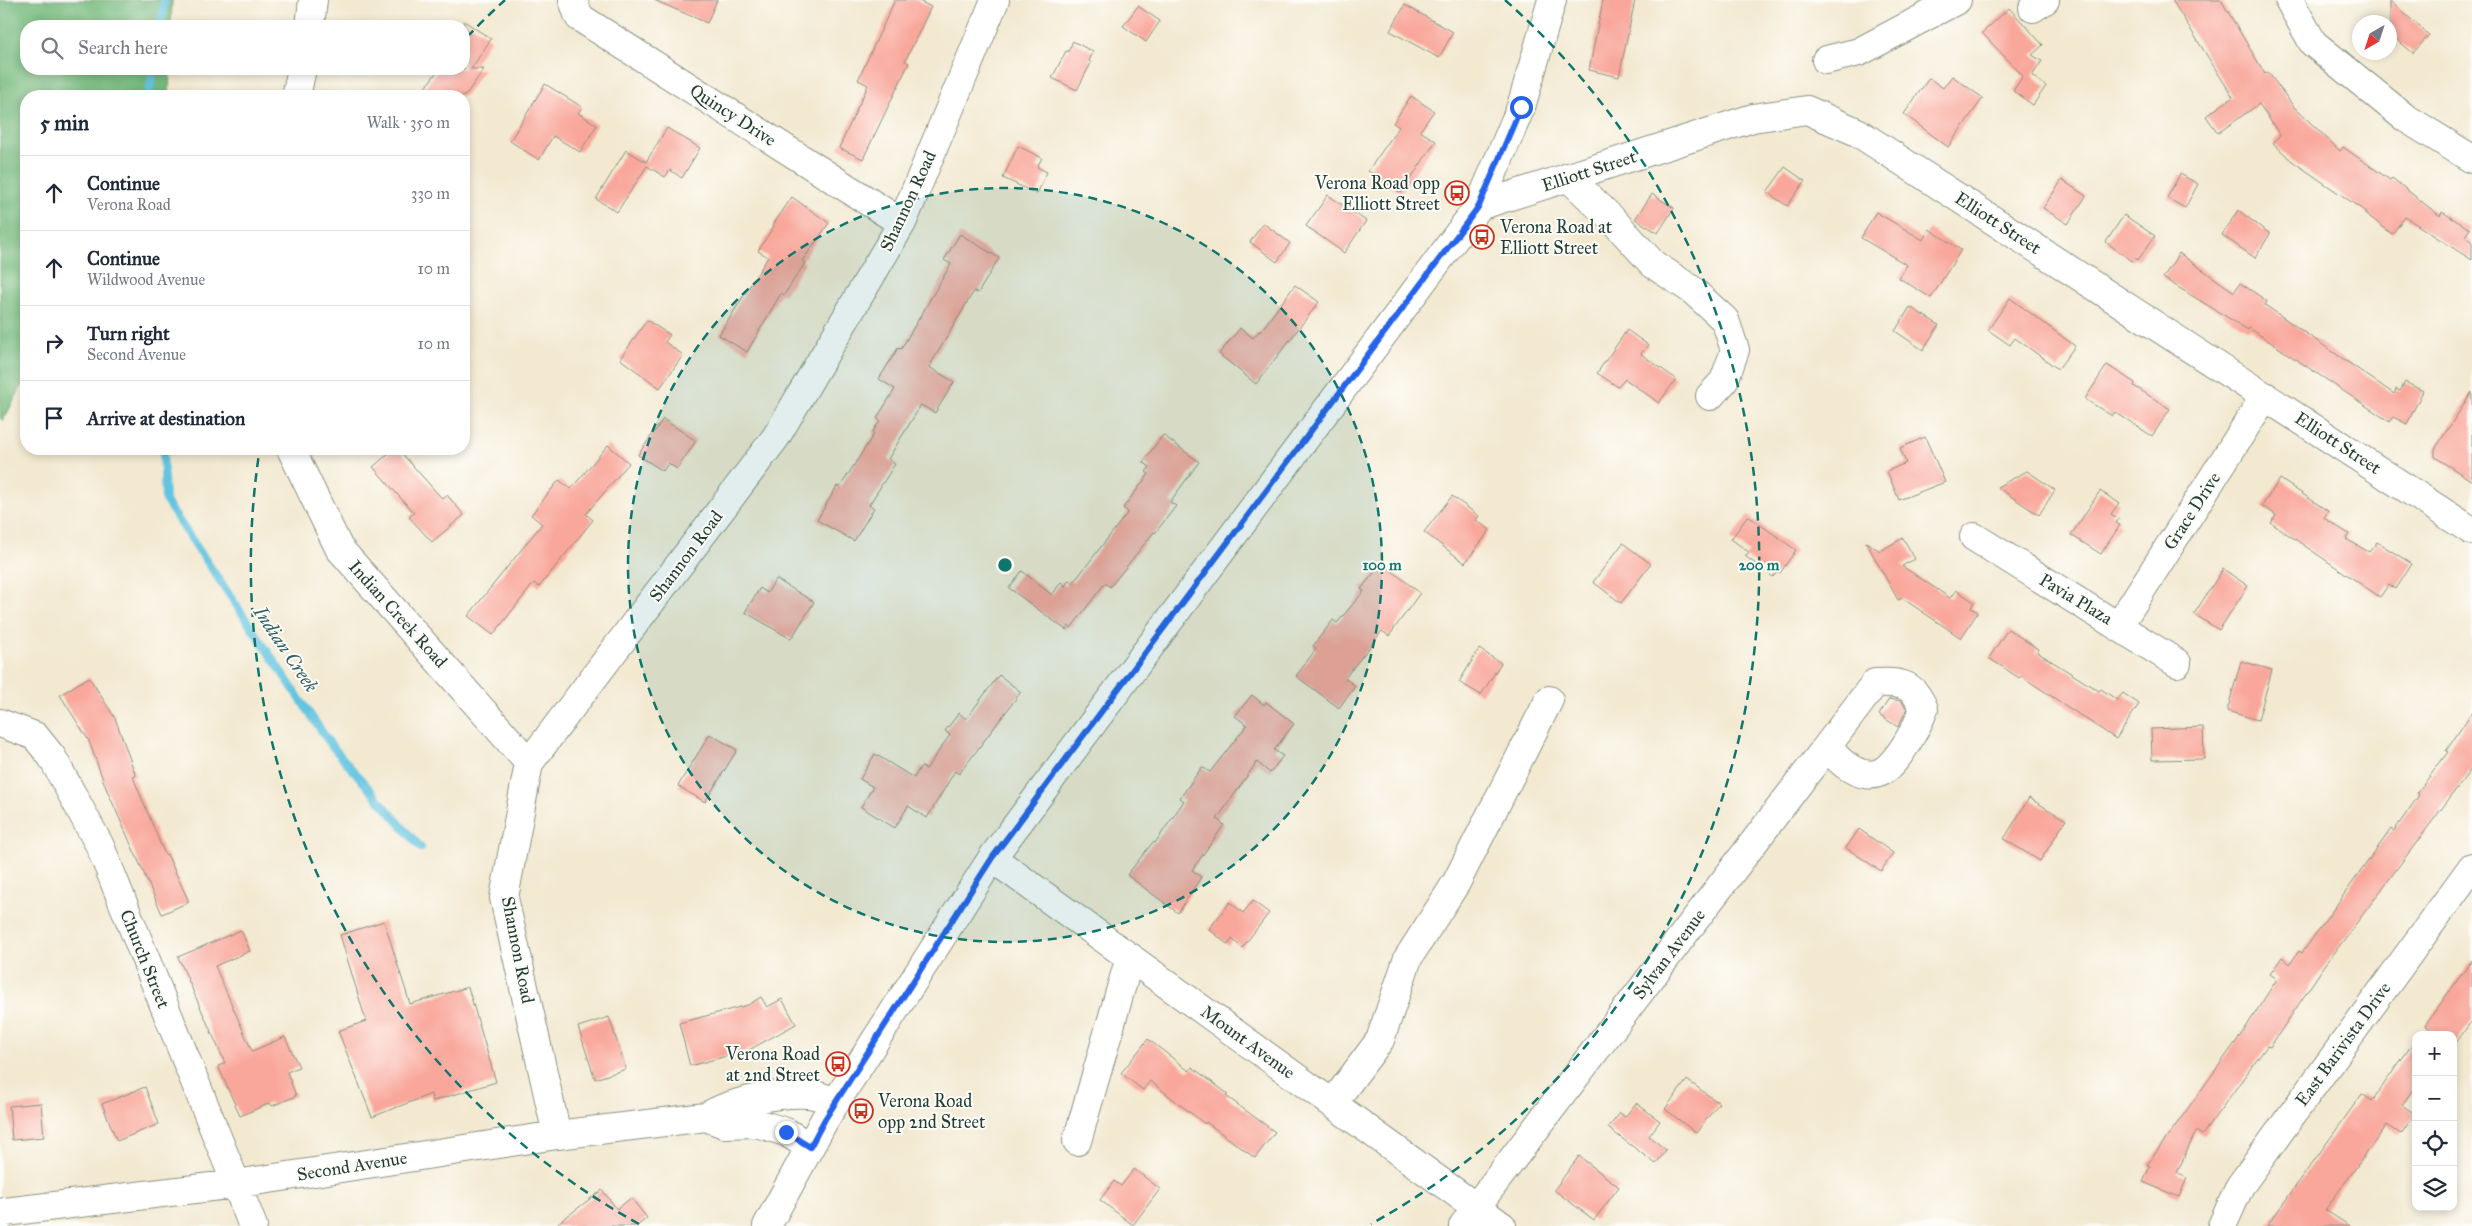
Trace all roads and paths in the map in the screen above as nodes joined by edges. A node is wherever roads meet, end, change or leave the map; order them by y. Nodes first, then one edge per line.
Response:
1 (313, 0) edge
2 (573, 0) edge
3 (995, 0) edge
4 (1552, 0) edge
5 (1957, 0) edge
6 (2289, 0) edge
7 (311, 20) edge
8 (1826, 60) dead end
9 (301, 75) edge
10 (297, 90) edge
11 (2472, 159) edge
12 (1568, 177) junction
13 (1479, 206) junction
14 (902, 223) junction
15 (1710, 396) dead end
16 (2265, 396) junction
17 (294, 455) edge
18 (2472, 531) edge
19 (1974, 537) dead end
20 (2119, 625) junction
21 (2177, 663) dead end
22 (1549, 700) dead end
23 (0, 723) edge
24 (1828, 745) junction
25 (530, 764) junction
26 (992, 858) junction
27 (2472, 867) edge
28 (1130, 957) junction
29 (1333, 1103) junction
30 (830, 1110) junction
31 (706, 1117) junction
32 (557, 1136) junction
33 (1077, 1141) dead end
34 (810, 1147) junction
35 (236, 1184) junction
36 (2, 1213) edge
37 (1470, 1216) edge
38 (253, 1226) edge
39 (767, 1226) edge
40 (1502, 1226) edge
41 (2222, 1226) edge

1 - 7 street
2 - 14 street, Quincy Drive
3 - 14 street, Shannon Road
4 - 13 street
5 - 8 street
6 - 11 street
9 - 10 street
12 - 13 street, Elliott Street
12 - 15 street
12 - 16 street, Elliott Street
13 - 26 street
14 - 25 street, Shannon Road
16 - 18 street, Elliott Street
16 - 20 street, Grace Drive
17 - 25 street, Indian Creek Road
19 - 20 street, Pavia Plaza
20 - 21 street, Pavia Plaza
22 - 29 street
23 - 35 street, Church Street
24 - 24 street, Sylvan Avenue
24 - 37 street, Sylvan Avenue
25 - 32 street, Shannon Road
26 - 28 street, Mount Avenue
26 - 30 street
27 - 41 street, East Barivista Drive
28 - 29 street, Mount Avenue
28 - 33 street
29 - 37 street, Mount Avenue
30 - 31 street, Second Avenue
30 - 34 street
31 - 32 street, Second Avenue
31 - 34 street, Second Avenue
32 - 35 street, Second Avenue
34 - 39 street
35 - 36 street, Second Avenue
35 - 38 street, Church Street
37 - 40 street, Mount Avenue

